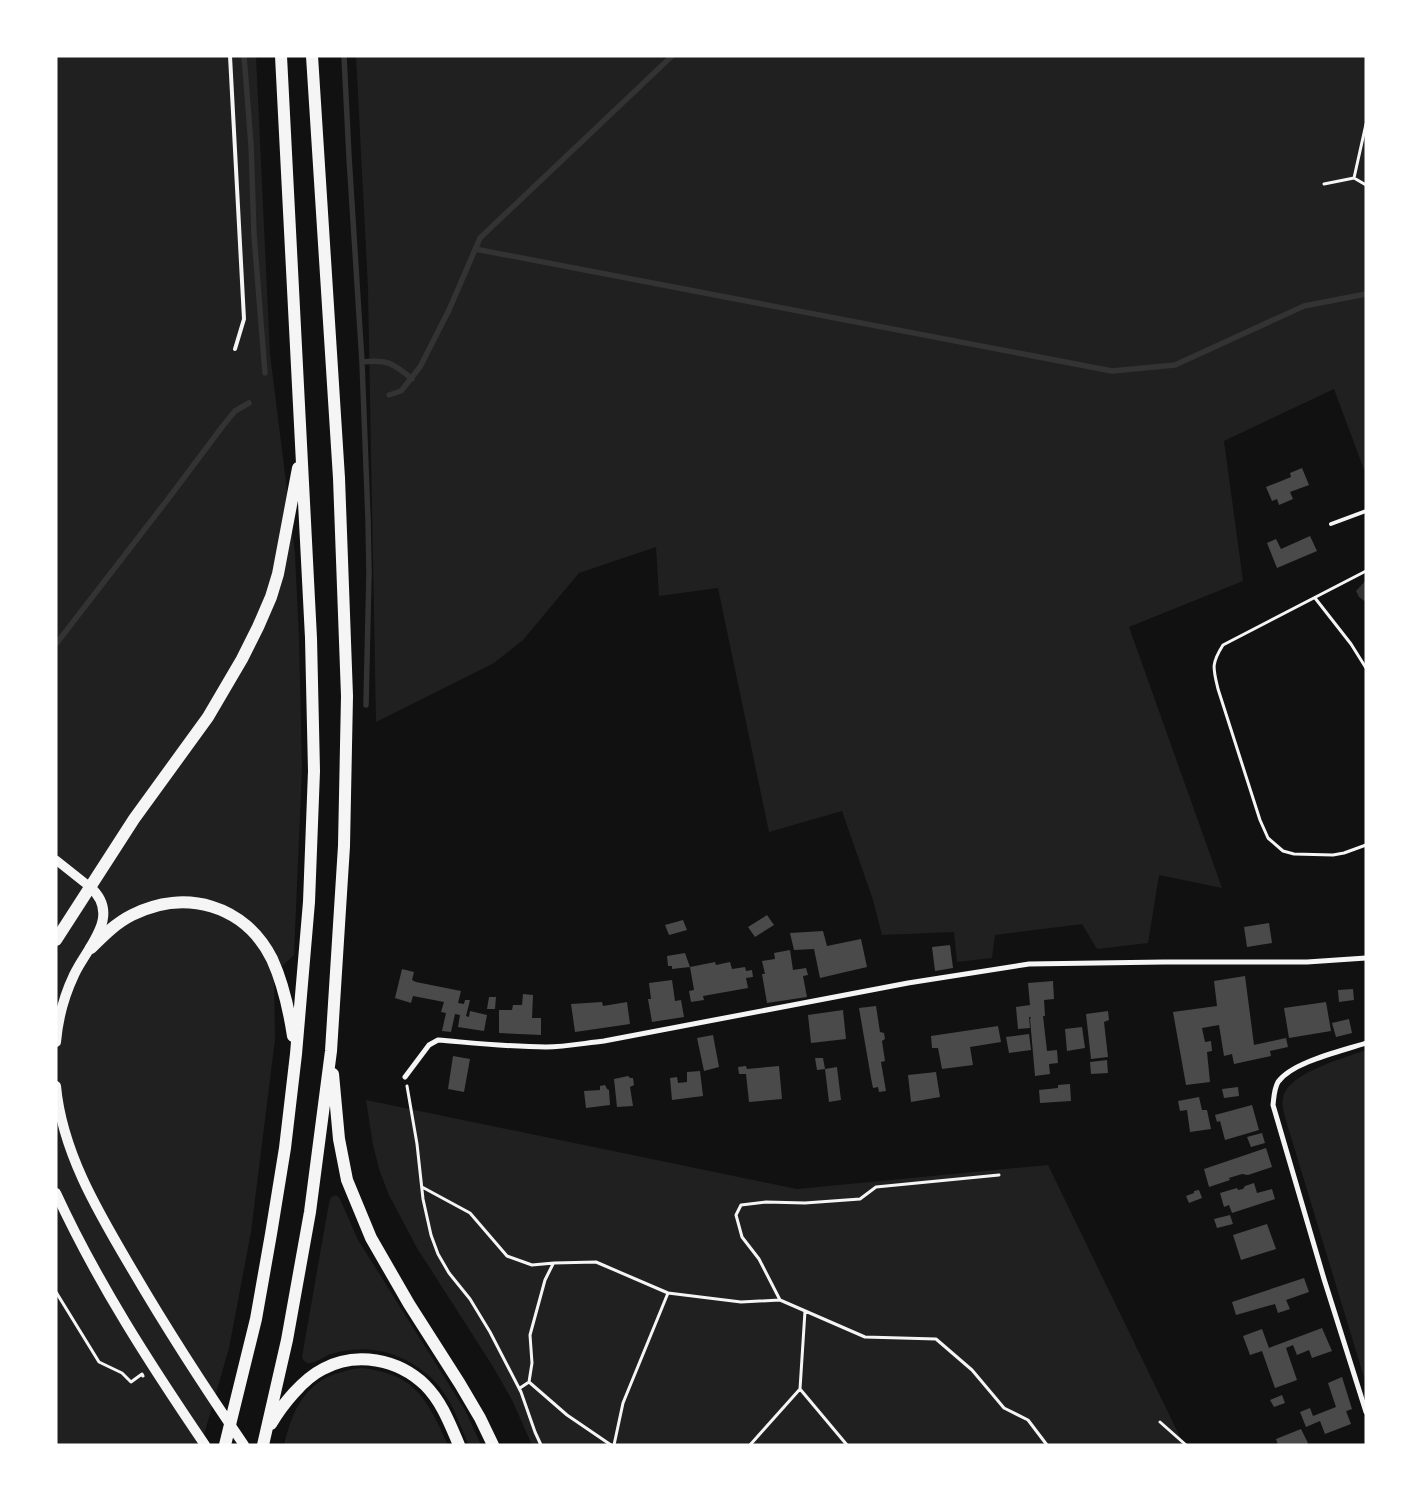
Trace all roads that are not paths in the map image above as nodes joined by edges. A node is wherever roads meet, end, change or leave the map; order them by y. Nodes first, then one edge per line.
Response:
1 (230, 56) edge
2 (281, 56) edge
3 (312, 56) edge
4 (235, 349) dead end
5 (302, 448) junction
6 (1366, 511) edge
7 (1331, 524) dead end
8 (56, 860) edge
9 (90, 887) junction
10 (56, 940) edge
11 (91, 948) junction
12 (1366, 958) edge
13 (56, 1042) edge
14 (1366, 1043) edge
15 (331, 1051) junction
16 (296, 1054) junction
17 (405, 1077) road end
18 (56, 1086) edge
19 (56, 1194) edge
20 (1366, 1412) edge
21 (265, 1439) edge
22 (204, 1445) edge
23 (225, 1445) edge
24 (244, 1445) edge
25 (459, 1445) edge
26 (493, 1445) edge

1 - 4 lane
2 - 5 main road
3 - 15 main road
5 - 9 main road
5 - 16 main road
6 - 7 lane
8 - 9 street
9 - 10 main road
9 - 11 main road
11 - 13 main road
11 - 16 main road
12 - 17 street
14 - 20 street
15 - 21 main road
15 - 26 main road
16 - 23 main road
18 - 24 main road
19 - 22 main road
21 - 25 main road

